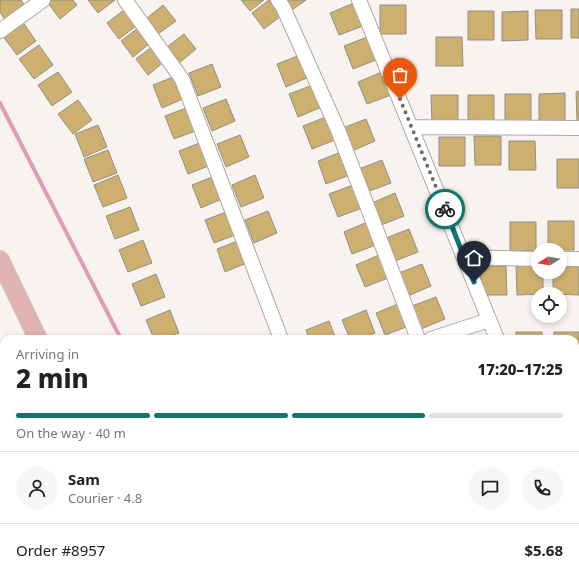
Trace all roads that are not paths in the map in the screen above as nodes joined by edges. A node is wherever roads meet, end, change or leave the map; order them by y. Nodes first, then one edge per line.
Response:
1 (43, 0) edge
2 (125, 0) edge
3 (278, 0) edge
4 (359, 0) edge
5 (0, 31) edge
6 (412, 127) junction
7 (579, 128) edge
8 (464, 257) junction
9 (531, 259) edge
10 (567, 259) edge
11 (579, 259) edge
12 (0, 260) edge
13 (489, 320) junction
14 (36, 335) edge
15 (279, 335) edge
16 (415, 335) edge
17 (443, 335) edge
18 (495, 335) edge

1 - 5 street
2 - 15 street
3 - 16 street
4 - 6 street
6 - 7 street
6 - 8 street
8 - 9 street
8 - 13 street
10 - 11 street
12 - 14 main road
13 - 17 street
13 - 18 street

